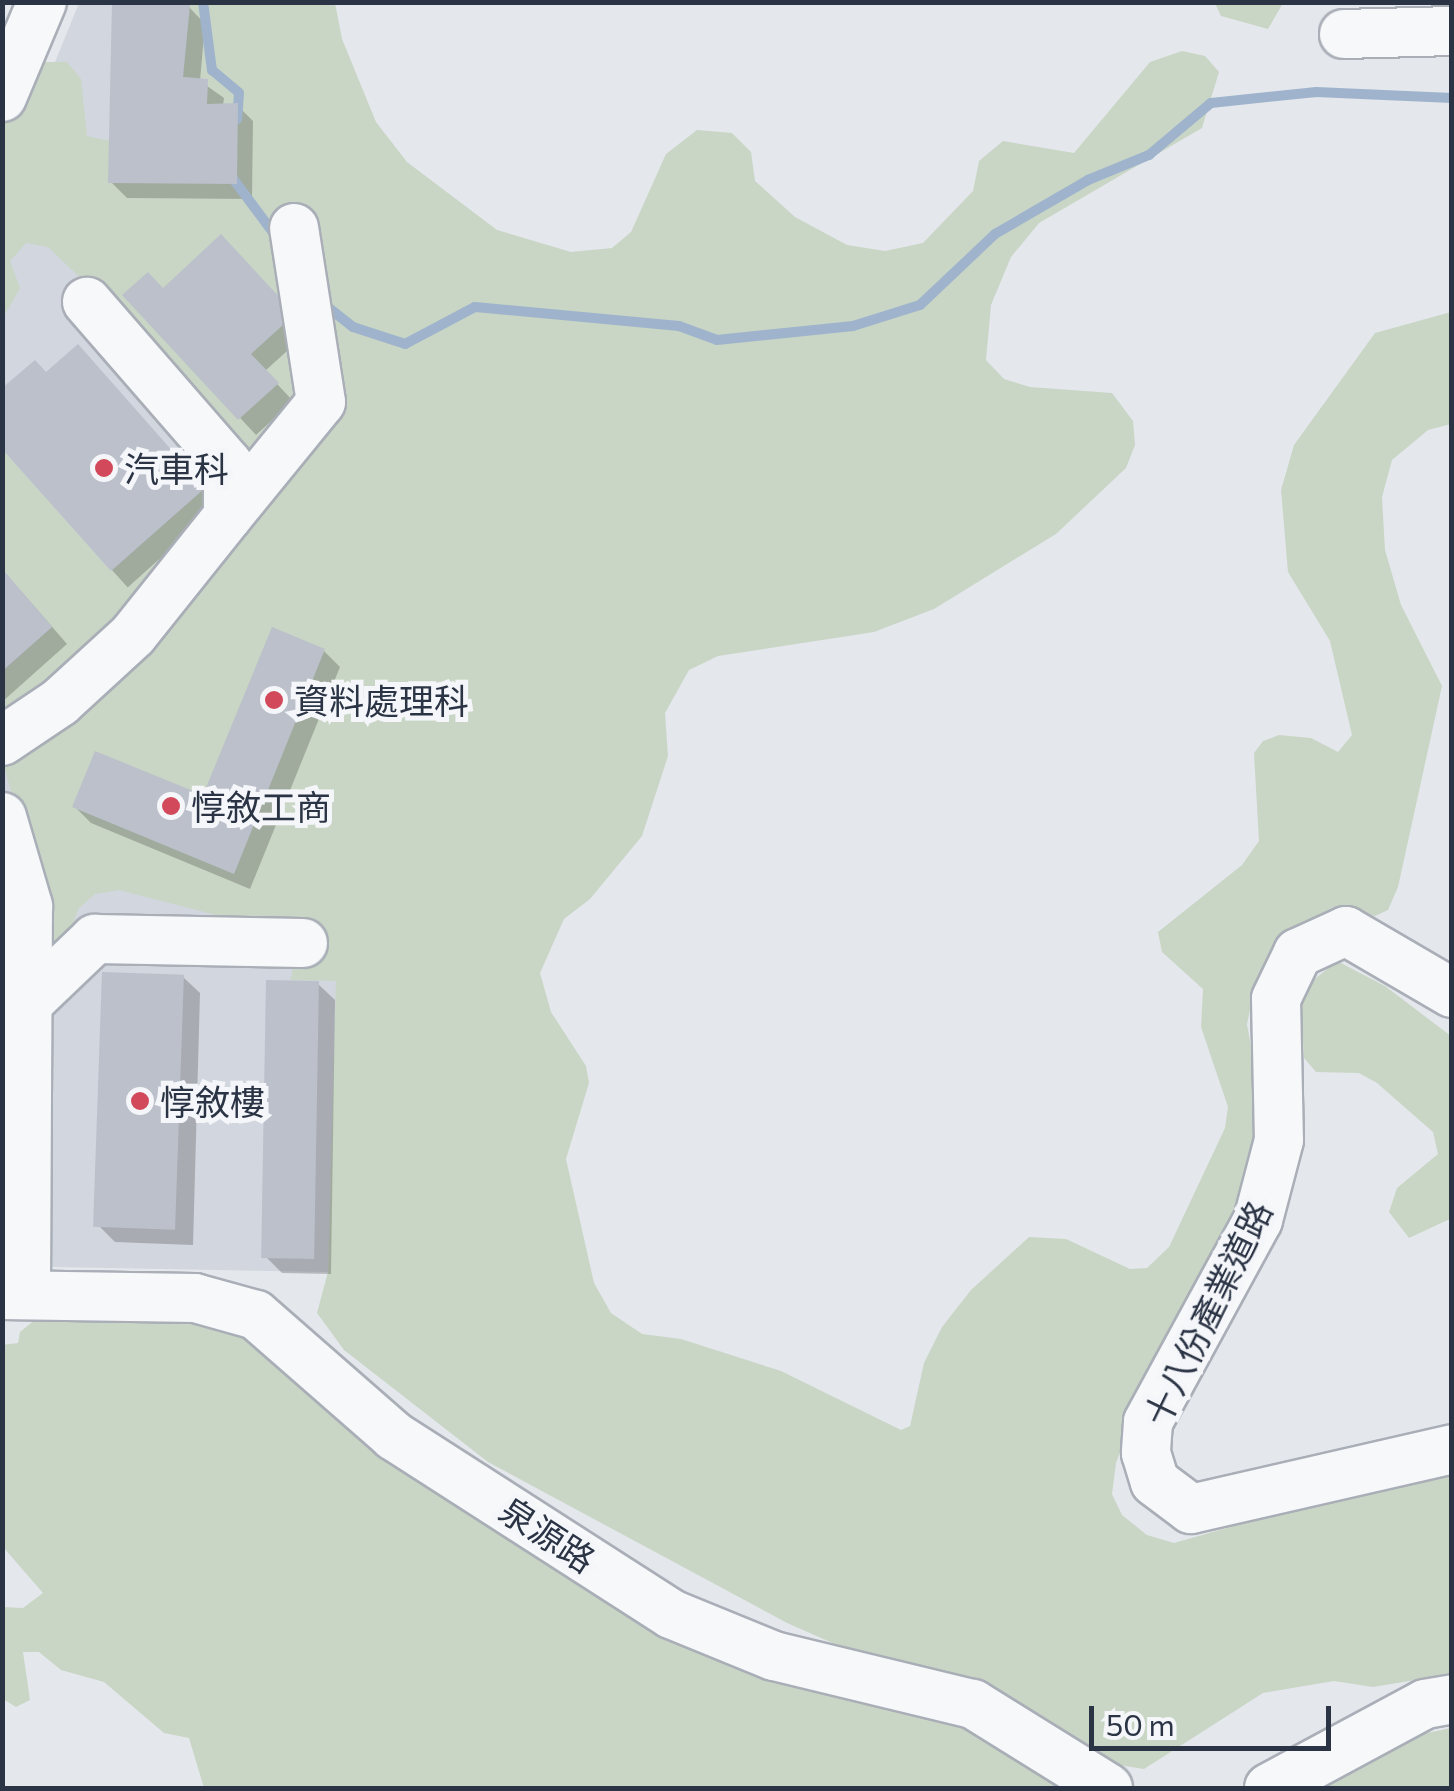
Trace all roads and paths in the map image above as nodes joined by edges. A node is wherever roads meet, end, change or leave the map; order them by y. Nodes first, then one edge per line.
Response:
1 (42, 2) edge
2 (1452, 31) edge
3 (1344, 34) dead end
4 (2, 97) edge
5 (294, 228) dead end
6 (87, 302) dead end
7 (228, 516) junction
8 (2, 741) edge
9 (5, 838) edge
10 (302, 943) dead end
11 (1452, 993) edge
12 (28, 1003) junction
13 (14, 1294) edge
14 (1452, 1449) edge
15 (1452, 1699) edge
16 (1108, 1788) edge
17 (1269, 1788) edge

1 - 4 street
2 - 3 street
5 - 7 street
6 - 7 street
7 - 8 street
9 - 12 street
10 - 12 street
11 - 14 street, 十八份產業道路
12 - 13 street
13 - 16 street, 泉源路
15 - 17 street

